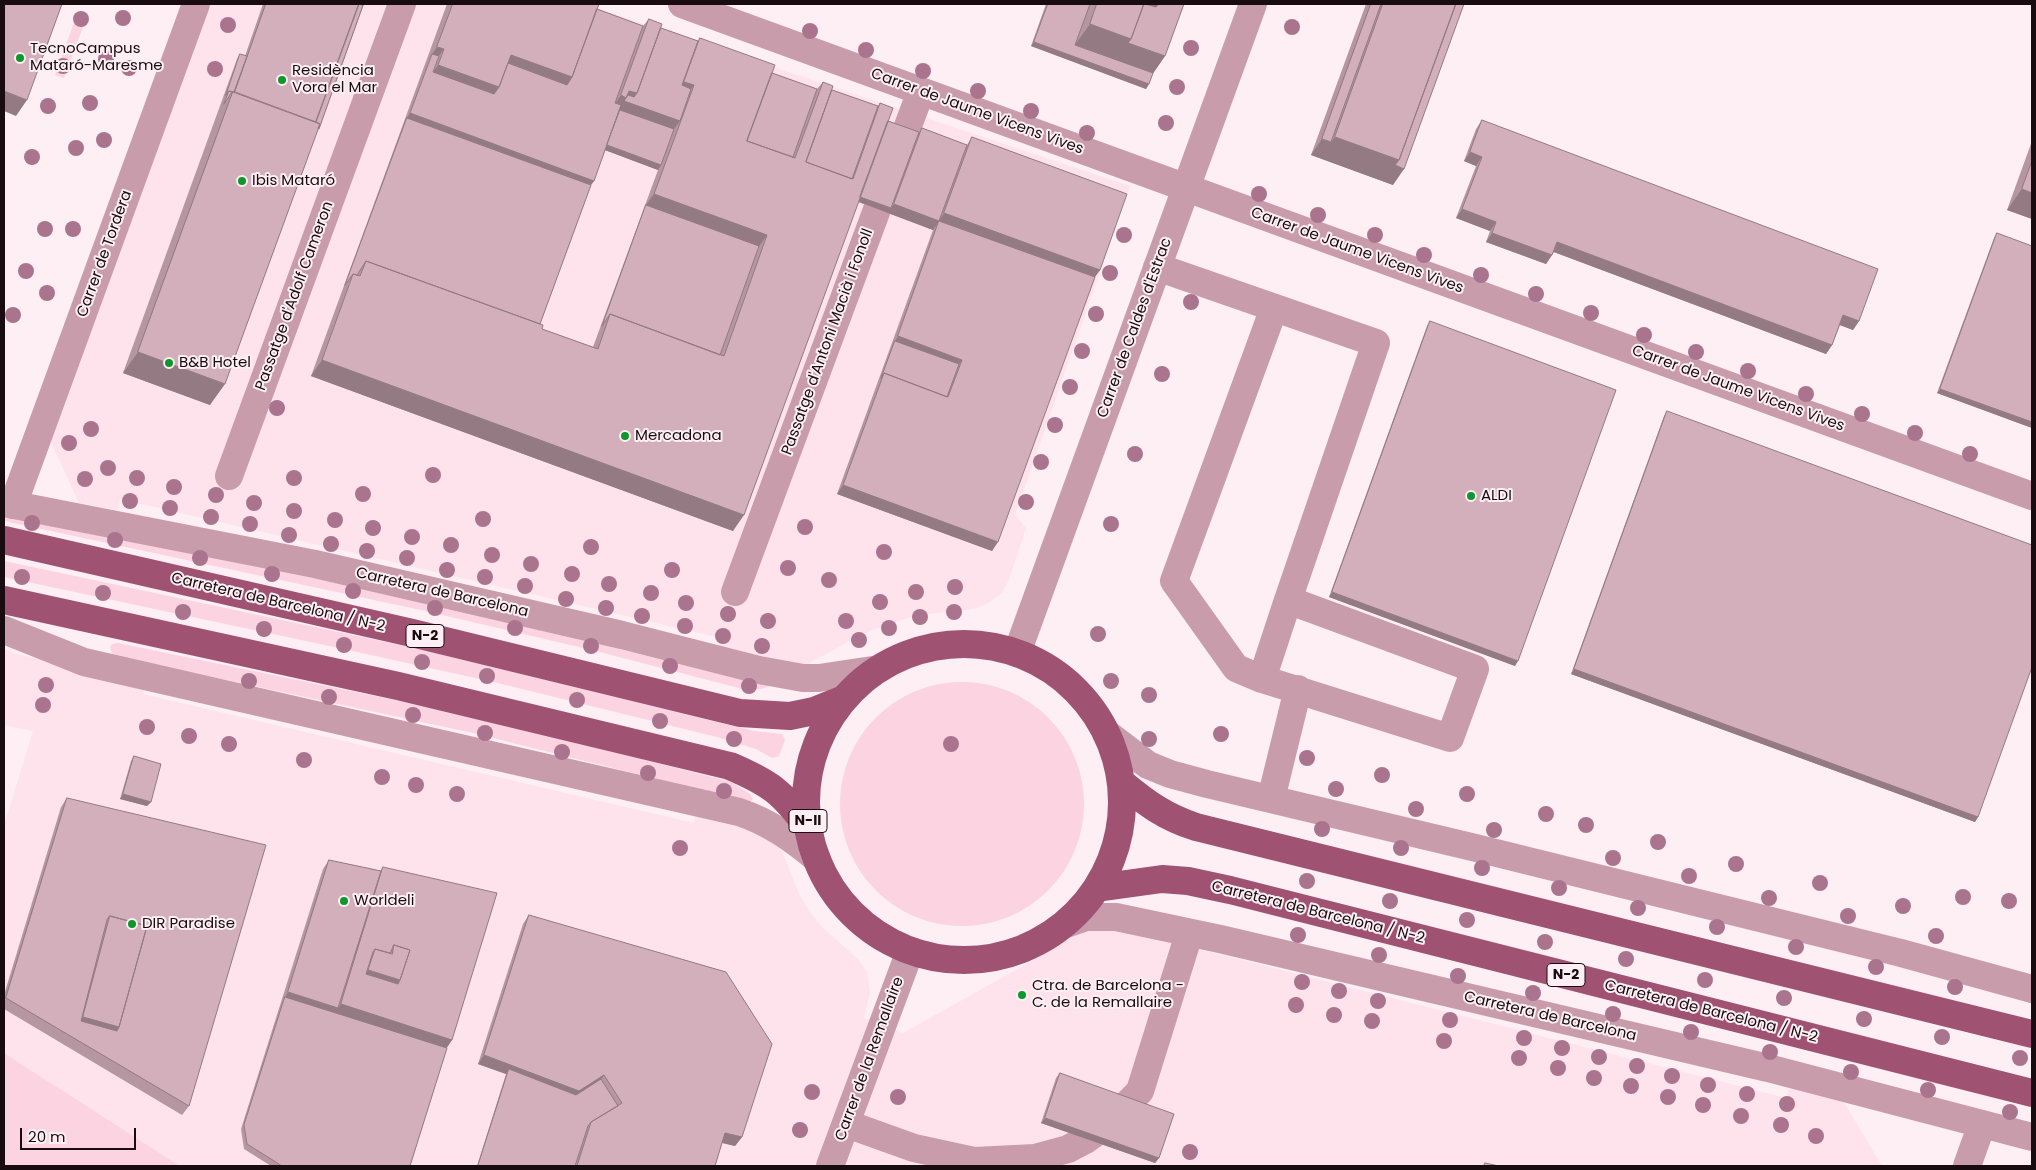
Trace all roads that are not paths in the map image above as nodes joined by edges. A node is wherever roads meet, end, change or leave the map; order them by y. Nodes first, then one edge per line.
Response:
1 (196, 4) edge
2 (402, 4) edge
3 (682, 4) edge
4 (1253, 4) edge
5 (921, 91) junction
6 (1185, 188) junction
7 (1157, 267) junction
8 (1274, 308) junction
9 (229, 476) dead end
10 (2032, 496) edge
11 (8, 504) edge
12 (4, 540) edge
13 (735, 592) dead end
14 (4, 600) edge
15 (1288, 600) junction
16 (4, 630) edge
17 (1017, 653) junction
18 (879, 669) junction
19 (1262, 678) junction
20 (1298, 689) junction
21 (844, 699) junction
22 (1106, 733) junction
23 (1122, 783) junction
24 (1271, 799) junction
25 (808, 827) junction
26 (817, 859) junction
27 (1097, 888) junction
28 (1066, 924) junction
29 (1189, 934) junction
30 (910, 951) junction
31 (2032, 988) edge
32 (2032, 1034) edge
33 (2032, 1093) edge
34 (847, 1124) junction
35 (1982, 1124) junction
36 (2032, 1137) edge
37 (830, 1166) edge
38 (1967, 1166) edge

1 - 11 street, Carrer de Tordera
2 - 9 street, Passatge d'Adolf Cameron
3 - 5 street, Carrer de Jaume Vicens Vives
4 - 6 street, Carrer de Caldes d'Estrac
5 - 6 street, Carrer de Jaume Vicens Vives
5 - 13 street, Passatge d'Antoni Macià i Fonoll
6 - 7 street, Carrer de Caldes d'Estrac
6 - 10 street, Carrer de Jaume Vicens Vives
7 - 8 street
7 - 17 street, Carrer de Caldes d'Estrac
8 - 15 street
8 - 19 street
11 - 18 street, Carretera de Barcelona
12 - 21 main road, Carretera de Barcelona / N-2 / N-2
14 - 25 main road
15 - 19 street
15 - 20 street
16 - 26 street
17 - 18 main road, N-II
17 - 22 main road, N-II
18 - 21 main road, N-II
19 - 20 street
20 - 24 street
21 - 25 main road, N-II
22 - 23 main road, N-II
22 - 24 street
23 - 27 main road, N-II
23 - 32 main road
24 - 31 street
25 - 26 main road, N-II
26 - 30 main road, N-II
27 - 28 main road, N-II
27 - 33 main road, Carretera de Barcelona / N-2 / N-2
28 - 29 street, Carretera de Barcelona
28 - 30 main road, N-II
29 - 34 street
29 - 35 street, Carretera de Barcelona
30 - 34 street, Carrer de la Remallaire
34 - 37 street, Carrer de la Remallaire
35 - 36 street, Carretera de Barcelona
35 - 38 street

